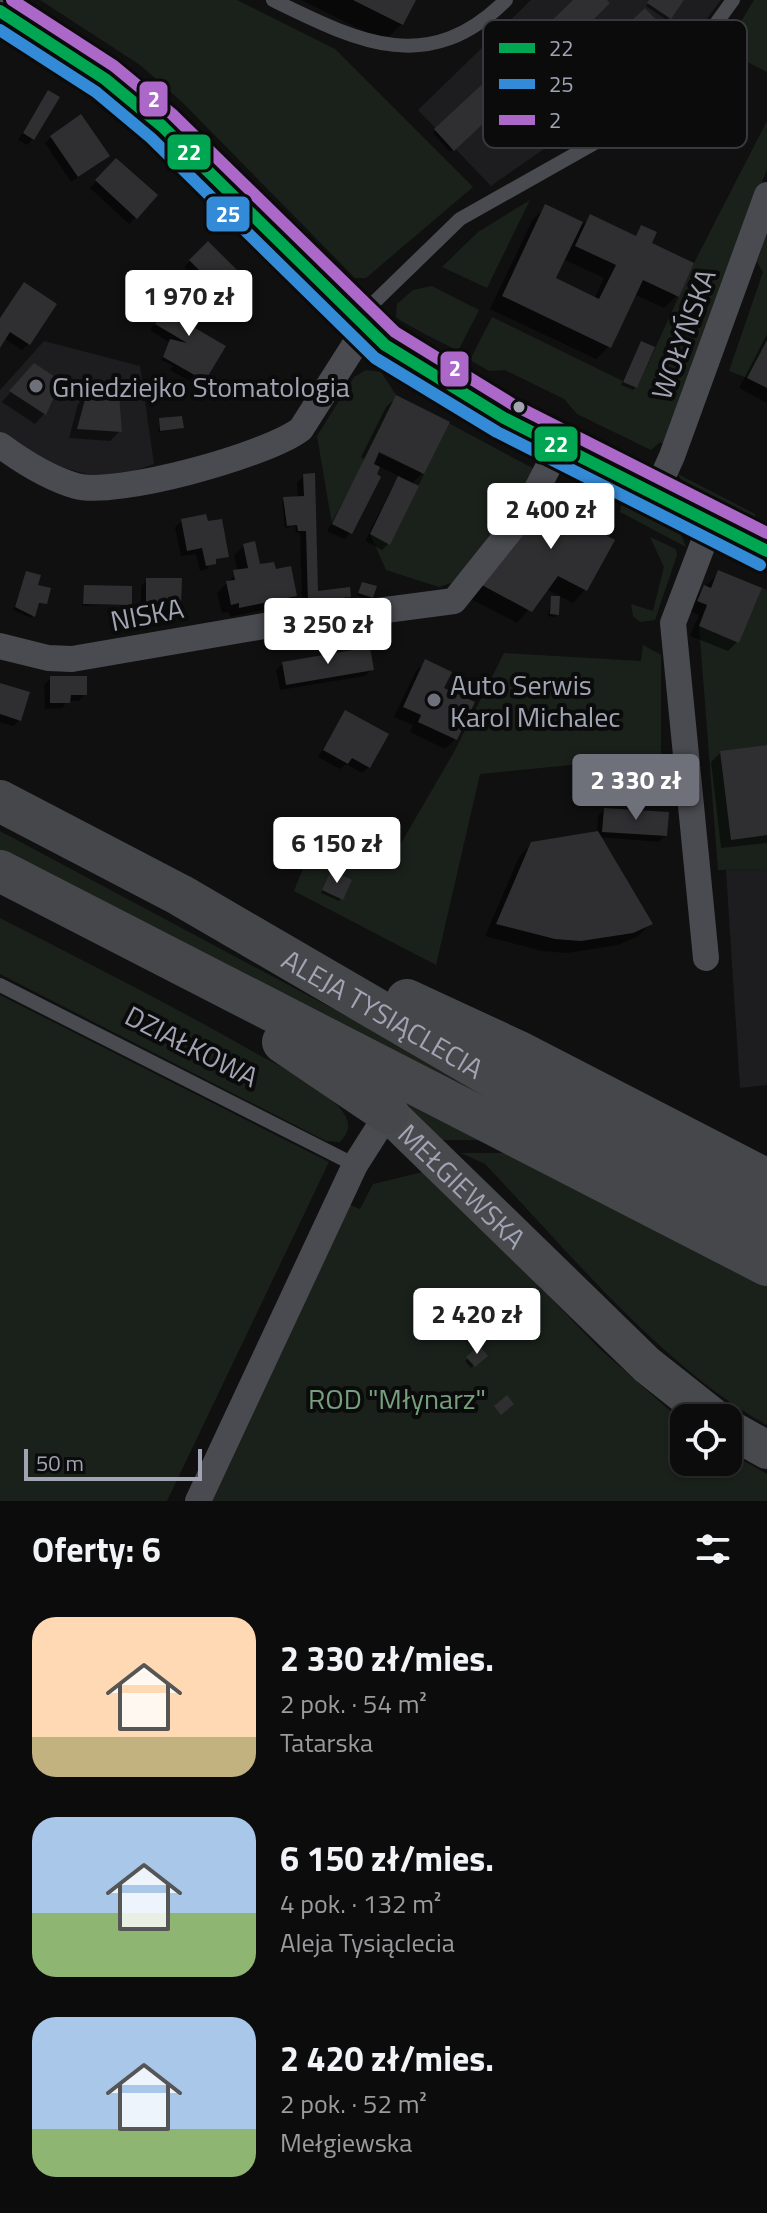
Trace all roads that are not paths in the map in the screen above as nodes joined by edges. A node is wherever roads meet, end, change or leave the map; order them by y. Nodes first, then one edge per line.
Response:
1 (273, 0) edge
2 (506, 0) edge
3 (733, 0) edge
4 (0, 11) edge
5 (719, 20) edge
6 (586, 148) edge
7 (767, 195) edge
8 (362, 323) junction
9 (0, 445) edge
10 (559, 446) junction
11 (655, 494) junction
12 (711, 523) junction
13 (767, 551) edge
14 (0, 646) edge
15 (0, 801) edge
16 (0, 871) edge
17 (180, 895) junction
18 (123, 934) junction
19 (706, 958) dead end
20 (0, 985) edge
21 (388, 1113) junction
22 (355, 1165) junction
23 (767, 1180) edge
24 (767, 1221) edge
25 (767, 1265) edge
26 (696, 1404) edge
27 (742, 1436) edge
28 (767, 1450) edge
29 (198, 1501) edge

1 - 2 lane
3 - 5 lane
4 - 8 street
6 - 8 lane
7 - 11 street, WOŁYŃSKA
8 - 9 street
8 - 10 street
10 - 11 street
10 - 14 street, NISKA
11 - 12 street
12 - 13 street
12 - 19 street
15 - 17 main road, ALEJA TYSIĄCLECIA
16 - 18 main road, ALEJA TYSIĄCLECIA
17 - 23 main road
17 - 24 main road, ALEJA TYSIĄCLECIA
18 - 21 main road
18 - 25 main road, ALEJA TYSIĄCLECIA
20 - 22 lane, DZIAŁKOWA
21 - 22 street
21 - 26 main road, MEŁGIEWSKA
22 - 29 street
27 - 28 main road

